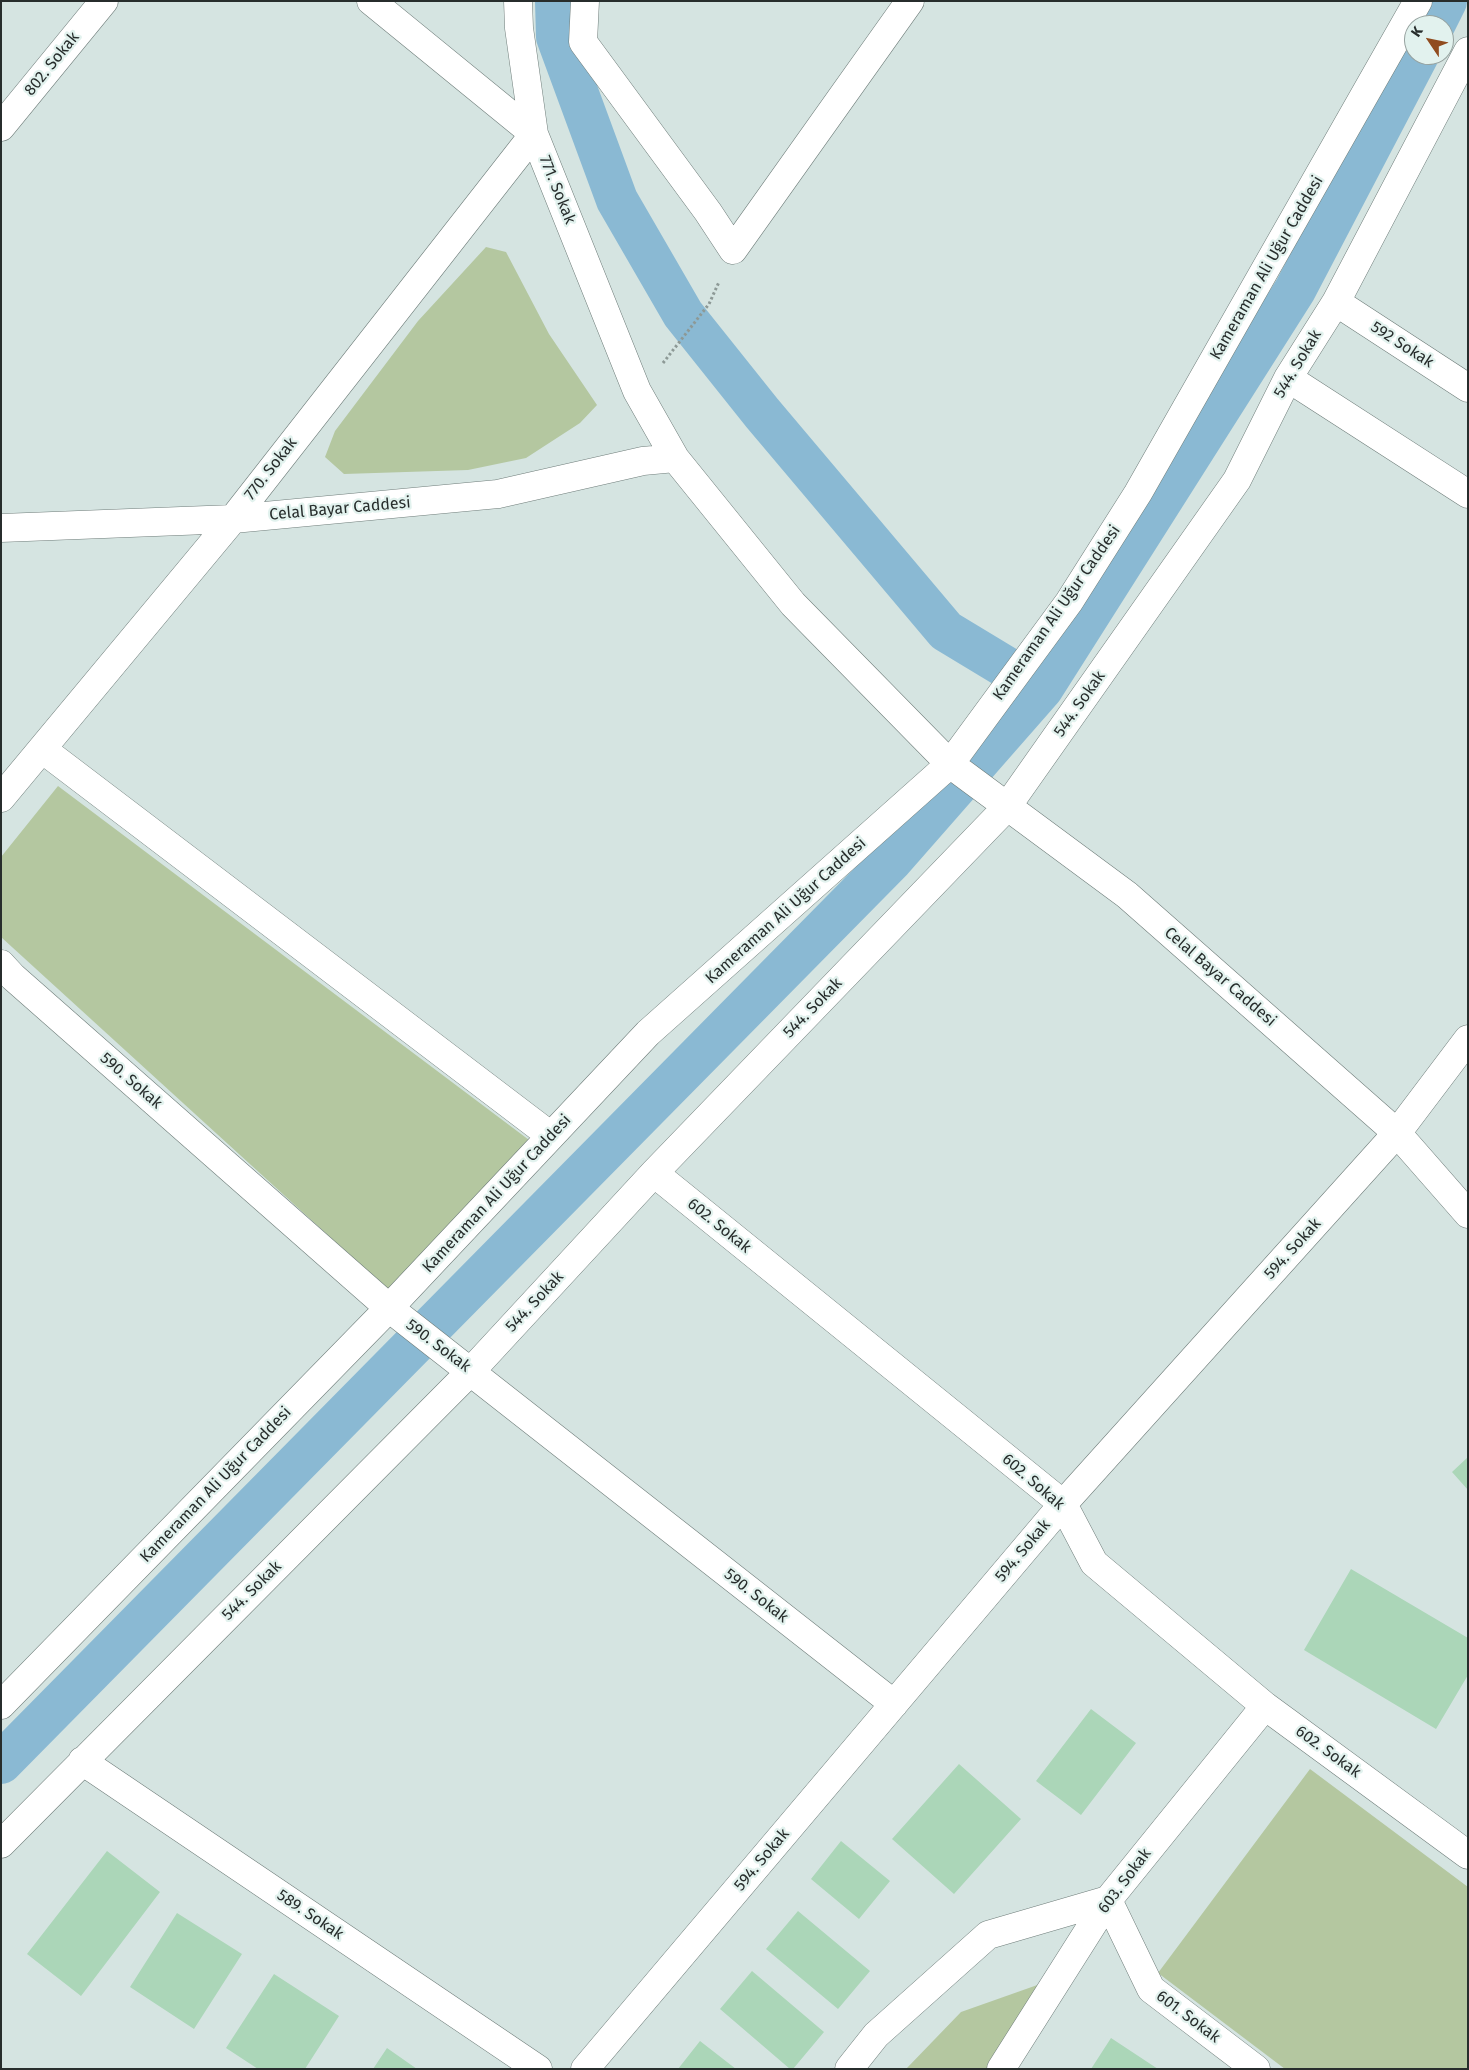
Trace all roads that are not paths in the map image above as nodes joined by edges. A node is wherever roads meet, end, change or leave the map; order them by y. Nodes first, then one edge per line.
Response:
1 (104, 1) edge
2 (371, 1) edge
3 (518, 1) edge
4 (585, 1) edge
5 (910, 1) edge
6 (1418, 1) edge
7 (1468, 51) edge
8 (1, 127) edge
9 (534, 134) junction
10 (1336, 302) junction
11 (1288, 378) junction
12 (1468, 388) edge
13 (675, 458) junction
14 (1468, 494) edge
15 (233, 519) junction
16 (1, 528) edge
17 (42, 748) junction
18 (950, 764) junction
19 (1, 798) edge
20 (1006, 808) junction
21 (5, 977) edge
22 (1468, 1038) edge
23 (1396, 1133) junction
24 (551, 1136) junction
25 (654, 1173) junction
26 (1468, 1214) edge
27 (389, 1308) junction
28 (471, 1372) junction
29 (1063, 1504) junction
30 (1, 1704) edge
31 (894, 1704) junction
32 (1265, 1706) junction
33 (82, 1761) junction
34 (1, 1844) edge
35 (1468, 1856) edge
36 (1108, 1900) junction
37 (538, 2069) edge
38 (585, 2069) edge
39 (849, 2069) edge
40 (1001, 2069) edge
41 (1256, 2069) edge

1 - 8 street, 802. Sokak
2 - 9 street
3 - 9 street, 771. Sokak
4 - 5 street
6 - 18 street, Kameraman Ali Uğur Caddesi
7 - 10 street, 544. Sokak
9 - 13 street, 771. Sokak
9 - 15 street, 770. Sokak
10 - 11 street, 544. Sokak
10 - 12 street, 592 Sokak
11 - 14 street
11 - 20 street, 544. Sokak
13 - 15 street, Celal Bayar Caddesi
13 - 18 street, Celal Bayar Caddesi
15 - 16 street, Celal Bayar Caddesi
15 - 17 street, 770. Sokak
17 - 19 street, 770. Sokak
17 - 24 street
18 - 20 street, Celal Bayar Caddesi
18 - 24 street, Kameraman Ali Uğur Caddesi
20 - 23 street, Celal Bayar Caddesi
20 - 25 street, 544. Sokak
21 - 27 street, 590. Sokak
22 - 23 street, 594. Sokak
23 - 26 street, Celal Bayar Caddesi
23 - 29 street, 594. Sokak
24 - 27 street, Kameraman Ali Uğur Caddesi
25 - 28 street, 544. Sokak
25 - 29 street, 602. Sokak
27 - 28 street, 590. Sokak
27 - 30 street, Kameraman Ali Uğur Caddesi
28 - 31 street, 590. Sokak
28 - 33 street, 544. Sokak
29 - 31 street, 594. Sokak
29 - 32 street, 602. Sokak
31 - 38 street, 594. Sokak
32 - 35 street, 602. Sokak
32 - 36 street, 603. Sokak
33 - 34 street, 544. Sokak
33 - 37 street, 589. Sokak
36 - 39 street
36 - 40 street, 603. Sokak
36 - 41 street, 601. Sokak

